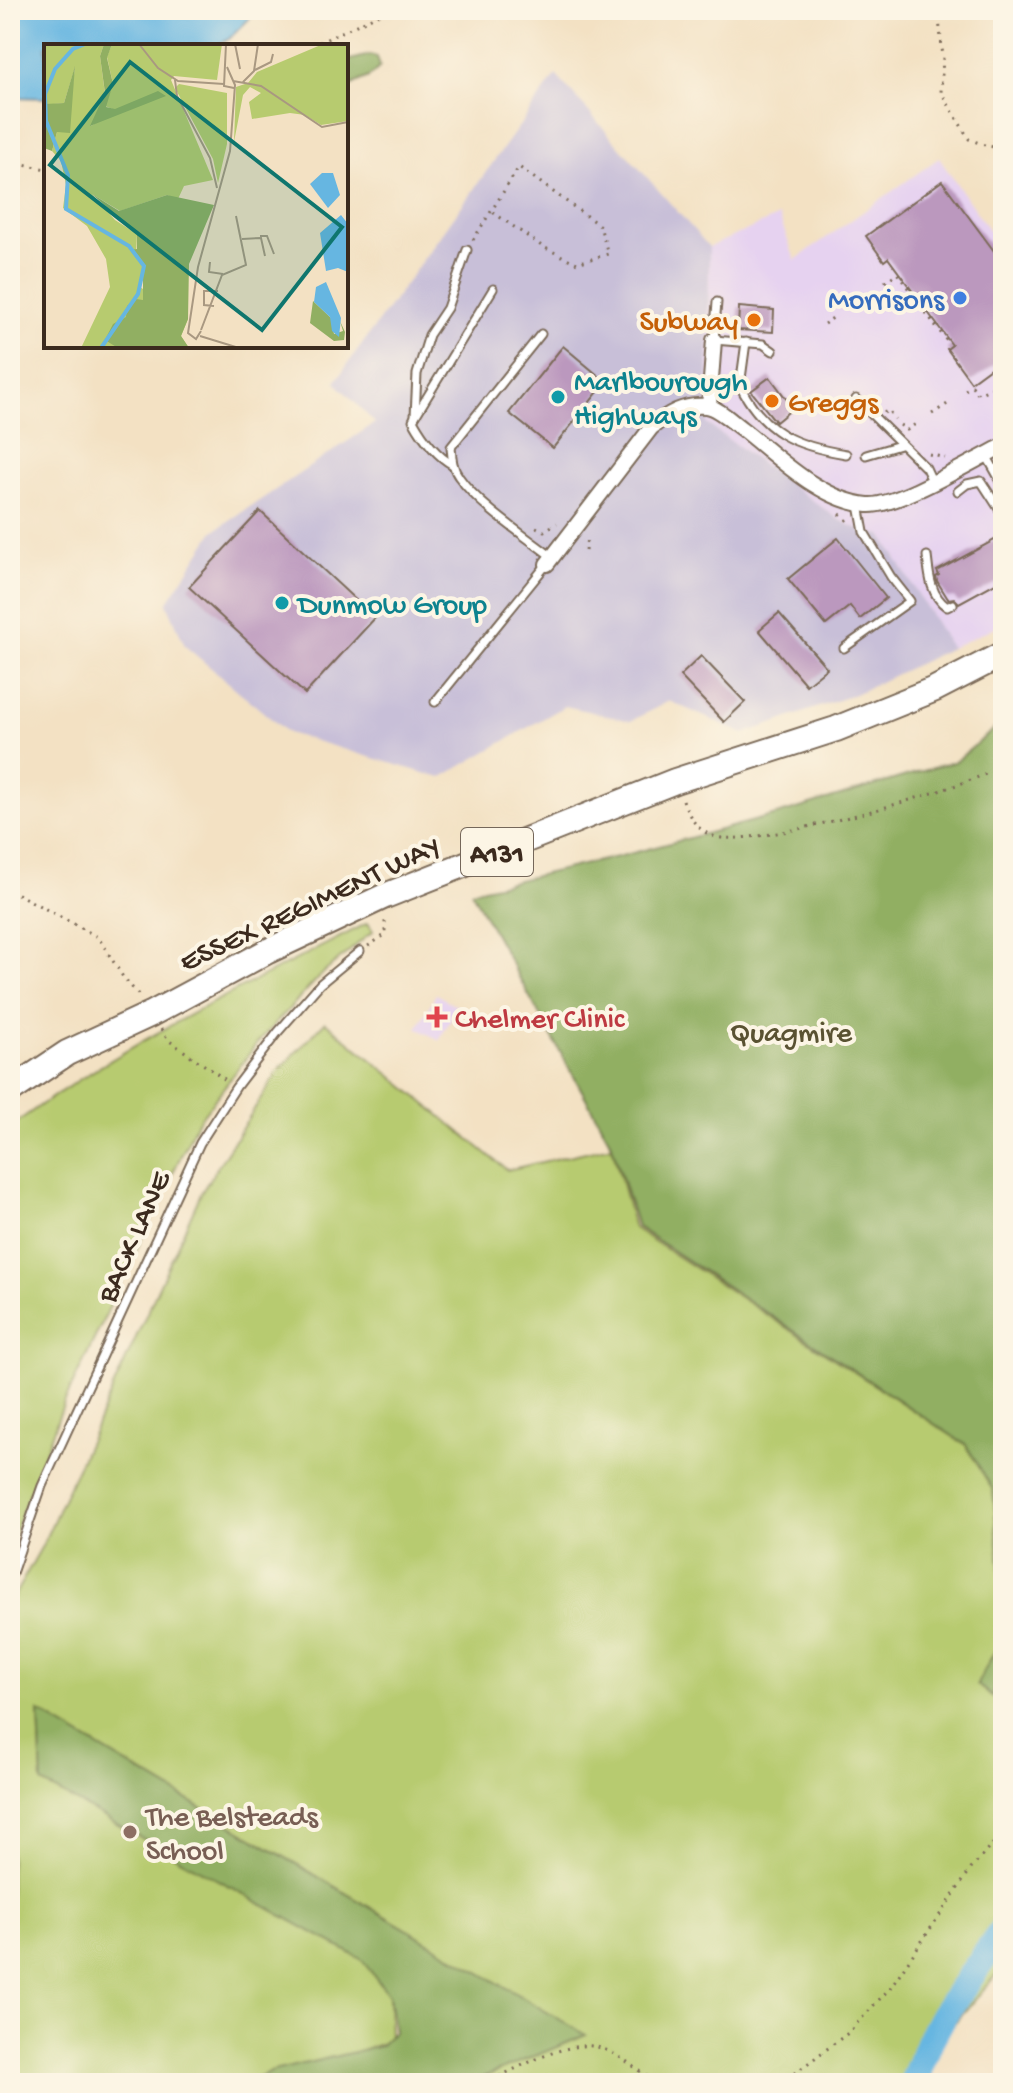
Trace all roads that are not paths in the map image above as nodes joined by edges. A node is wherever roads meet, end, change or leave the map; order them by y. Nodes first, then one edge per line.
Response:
1 (467, 250) road end
2 (493, 289) dead end
3 (717, 302) dead end
4 (541, 334) dead end
5 (714, 340) junction
6 (746, 342) junction
7 (773, 351) dead end
8 (856, 399) dead end
9 (709, 406) junction
10 (415, 418) junction
11 (900, 445) junction
12 (1003, 446) edge
13 (846, 454) dead end
14 (866, 455) dead end
15 (986, 455) junction
16 (453, 465) junction
17 (932, 481) junction
18 (1003, 485) edge
19 (958, 491) dead end
20 (859, 503) junction
21 (1003, 513) edge
22 (927, 556) dead end
23 (550, 561) junction
24 (953, 604) dead end
25 (844, 648) dead end
26 (1003, 654) edge
27 (435, 702) dead end
28 (360, 951) road end
29 (10, 1091) edge
30 (10, 1579) edge

1 - 10 lane
2 - 10 lane
3 - 5 lane
4 - 16 lane
5 - 6 lane
5 - 9 street
6 - 7 lane
6 - 13 lane
8 - 11 lane
9 - 20 street
9 - 23 street
10 - 16 lane
11 - 14 lane
11 - 17 lane
12 - 15 street
15 - 17 street
15 - 18 lane
16 - 23 lane
17 - 20 street
19 - 21 lane
20 - 25 lane
22 - 24 lane
23 - 27 lane
26 - 29 highway, ESSEX REGIMENT WAY / A131
28 - 30 lane, BACK LANE

